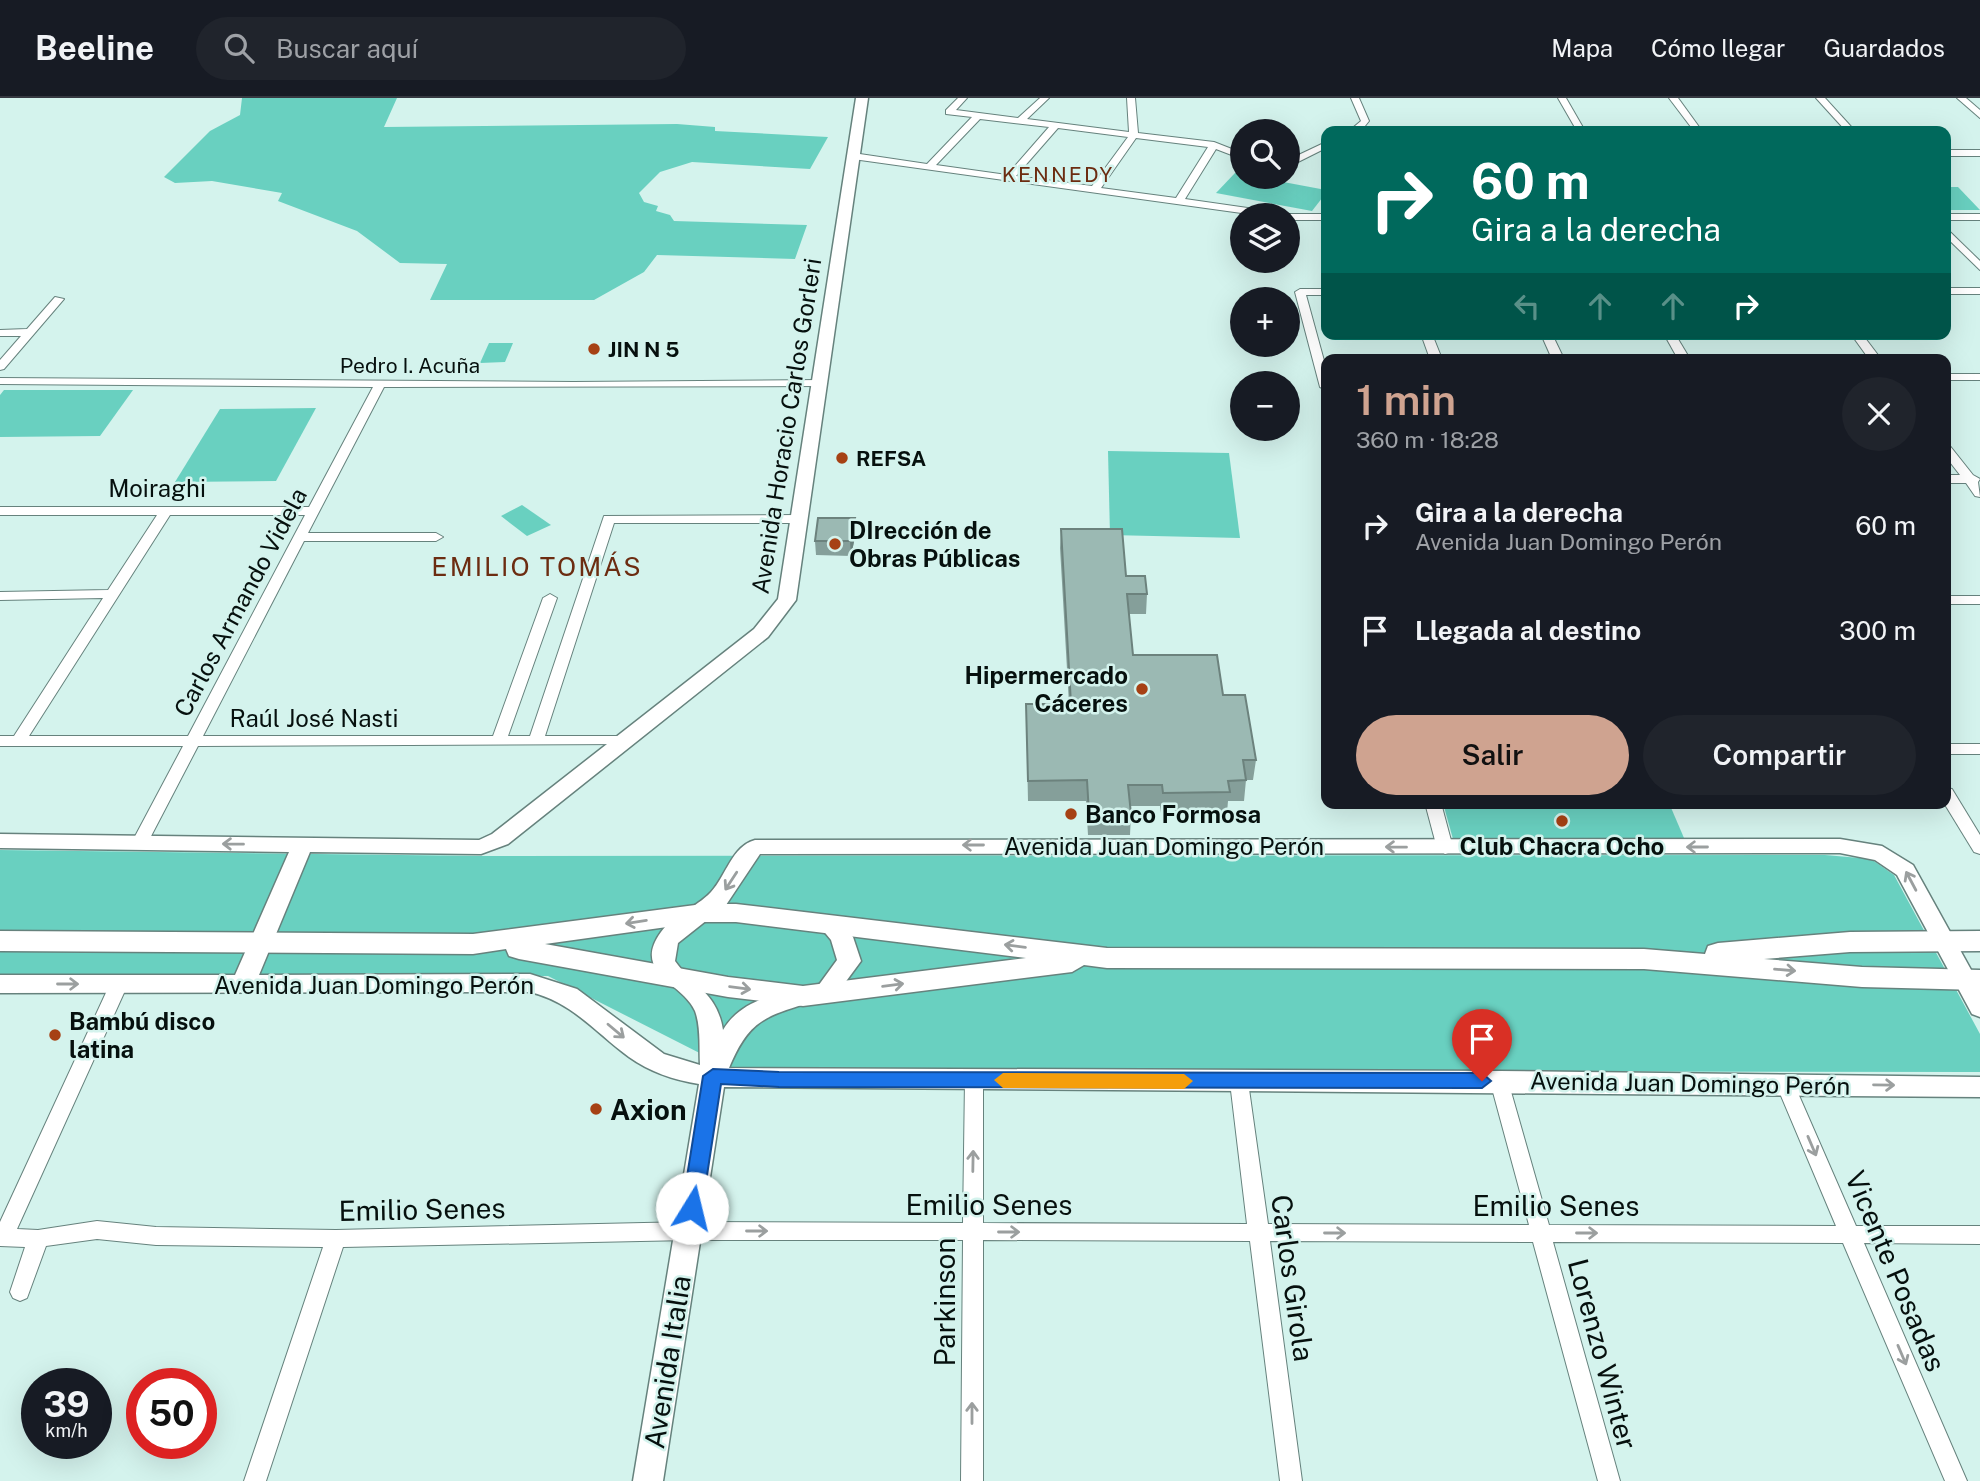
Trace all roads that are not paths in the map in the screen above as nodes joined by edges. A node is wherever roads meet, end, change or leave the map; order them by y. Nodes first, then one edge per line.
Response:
1 (862, 98) edge
2 (963, 98) edge
3 (1045, 98) edge
4 (1131, 98) edge
5 (1355, 98) edge
6 (1562, 98) edge
7 (1673, 98) edge
8 (1820, 98) edge
9 (1961, 98) edge
10 (1980, 115) edge
11 (978, 116) junction
12 (1020, 121) junction
13 (1056, 125) junction
14 (1362, 126) edge
15 (1578, 126) edge
16 (1694, 126) edge
17 (1846, 126) edge
18 (1134, 135) junction
19 (1214, 145) junction
20 (1321, 148) edge
21 (1230, 151) edge
22 (1951, 153) edge
23 (1980, 153) edge
24 (853, 156) junction
25 (1300, 158) edge
26 (929, 167) junction
27 (1008, 179) junction
28 (1094, 191) junction
29 (1179, 202) junction
30 (1230, 209) edge
31 (1300, 216) edge
32 (1321, 217) edge
33 (1951, 217) edge
34 (1980, 217) edge
35 (1951, 236) edge
36 (1980, 267) edge
37 (1951, 291) edge
38 (1980, 291) edge
39 (1321, 292) edge
40 (59, 299) dead end
41 (0, 332) edge
42 (29, 332) junction
43 (1861, 340) edge
44 (1871, 354) edge
45 (1321, 366) edge
46 (0, 367) edge
47 (1951, 377) edge
48 (1980, 377) edge
49 (0, 381) edge
50 (820, 383) junction
51 (380, 384) junction
52 (1951, 454) edge
53 (1951, 479) edge
54 (1975, 479) edge
55 (1980, 493) edge
56 (0, 511) edge
57 (313, 511) junction
58 (165, 512) junction
59 (799, 519) junction
60 (301, 537) junction
61 (436, 537) dead end
62 (112, 594) junction
63 (0, 596) edge
64 (550, 598) dead end
65 (1951, 600) edge
66 (1980, 600) edge
67 (0, 741) edge
68 (18, 741) junction
69 (193, 741) junction
70 (499, 741) junction
71 (536, 741) junction
72 (627, 741) junction
73 (1951, 749) edge
74 (1980, 749) edge
75 (1951, 801) edge
76 (1435, 809) edge
77 (0, 842) edge
78 (140, 842) junction
79 (302, 846) junction
80 (1445, 848) junction
81 (1980, 848) edge
82 (703, 913) junction
83 (828, 923) junction
84 (0, 941) edge
85 (1980, 941) edge
86 (261, 942) junction
87 (1943, 942) junction
88 (473, 944) junction
89 (1107, 958) junction
90 (1644, 959) junction
91 (673, 975) junction
92 (1972, 980) edge
93 (0, 984) edge
94 (119, 984) junction
95 (243, 984) junction
96 (814, 994) junction
97 (1980, 1008) edge
98 (713, 1076) junction
99 (974, 1080) junction
100 (1499, 1081) junction
101 (1238, 1082) junction
102 (1785, 1084) junction
103 (1980, 1087) edge
104 (689, 1231) junction
105 (972, 1232) junction
106 (1258, 1233) junction
107 (1541, 1233) junction
108 (1850, 1234) junction
109 (1980, 1235) edge
110 (1, 1237) edge
111 (37, 1239) junction
112 (336, 1239) junction
113 (20, 1292) dead end
114 (255, 1481) edge
115 (648, 1481) edge
116 (972, 1481) edge
117 (1291, 1481) edge
118 (1609, 1481) edge
119 (1956, 1481) edge

1 - 24 main road, Avenida Horacio Carlos Gorleri
2 - 11 street
3 - 12 street
4 - 18 street
5 - 14 street
6 - 15 street
7 - 16 street
8 - 17 street
9 - 10 street
11 - 12 street
11 - 26 street
12 - 13 street
13 - 18 street
13 - 27 street
18 - 19 street
18 - 28 street
19 - 21 street
19 - 29 street
20 - 25 street
22 - 23 street
24 - 26 street
24 - 50 main road, Avenida Horacio Carlos Gorleri
26 - 27 street
27 - 28 street
28 - 29 street
29 - 30 street
31 - 32 street
33 - 34 street
35 - 36 street
37 - 38 street
39 - 45 street
40 - 42 street
41 - 42 street
42 - 46 street
43 - 44 street
47 - 48 street
49 - 51 street, Pedro I. Acuña
50 - 51 street, Pedro I. Acuña
50 - 59 main road, Avenida Horacio Carlos Gorleri
51 - 57 street, Carlos Armando Videla
52 - 54 street
53 - 54 street
54 - 55 street
56 - 58 street, Moiraghi
57 - 58 street, Moiraghi
57 - 60 street, Carlos Armando Videla
58 - 62 street
59 - 71 street
59 - 72 main road, Avenida Horacio Carlos Gorleri
60 - 61 street
60 - 69 street, Carlos Armando Videla
62 - 63 street
62 - 68 street
64 - 70 street
65 - 66 street
67 - 68 street, Raúl José Nasti
68 - 69 street, Raúl José Nasti
69 - 70 street, Raúl José Nasti
69 - 78 street, Carlos Armando Videla
70 - 71 street, Raúl José Nasti
71 - 72 street, Raúl José Nasti
72 - 79 main road, Avenida Horacio Carlos Gorleri
73 - 74 street
75 - 81 street
76 - 80 street
77 - 78 main road
79 -> 78 main road
79 - 86 main road
80 -> 82 main road, Avenida Juan Domingo Perón
87 -> 80 main road, Avenida Juan Domingo Perón
82 - 83 main road, Avenida Juan Domingo Perón
82 -> 88 main road, Avenida Juan Domingo Perón
82 - 91 main road
89 -> 83 main road, Avenida Juan Domingo Perón
83 - 96 main road
84 - 86 main road, Avenida Juan Domingo Perón
85 - 87 main road, Avenida Juan Domingo Perón
86 - 88 main road, Avenida Juan Domingo Perón
86 - 95 main road
87 - 90 main road, Avenida Juan Domingo Perón
87 - 92 main road
88 - 91 main road, Avenida Juan Domingo Perón
89 - 90 main road, Avenida Juan Domingo Perón
96 -> 89 main road, Avenida Juan Domingo Perón
90 -> 92 main road, Avenida Juan Domingo Perón
91 -> 96 main road, Avenida Juan Domingo Perón
91 - 98 main road, Avenida Italia
92 - 97 main road
93 -> 94 main road, Avenida Juan Domingo Perón
94 - 95 main road, Avenida Juan Domingo Perón
94 - 110 street
95 -> 98 main road, Avenida Juan Domingo Perón
96 - 98 main road, Avenida Italia
98 - 99 main road, Avenida Juan Domingo Perón
98 - 104 main road, Avenida Italia
99 - 101 main road, Avenida Juan Domingo Perón
105 -> 99 street, Parkinson
100 - 101 main road, Avenida Juan Domingo Perón
100 - 102 main road, Avenida Juan Domingo Perón
100 - 107 street, Lorenzo Winter
101 - 106 street, Carlos Girola
102 -> 103 main road, Avenida Juan Domingo Perón
102 -> 108 street, Vicente Posadas
104 -> 105 street, Emilio Senes
104 - 112 street, Emilio Senes
104 - 115 main road, Avenida Italia
105 -> 106 street, Emilio Senes
116 -> 105 street, Parkinson
106 -> 107 street, Emilio Senes
106 - 117 street, Carlos Girola
107 -> 108 street, Emilio Senes
107 - 118 street, Lorenzo Winter
108 - 109 street, Emilio Senes
108 -> 119 street, Vicente Posadas
110 - 111 street, Emilio Senes
111 - 112 street, Emilio Senes
111 - 113 street
112 - 114 street

